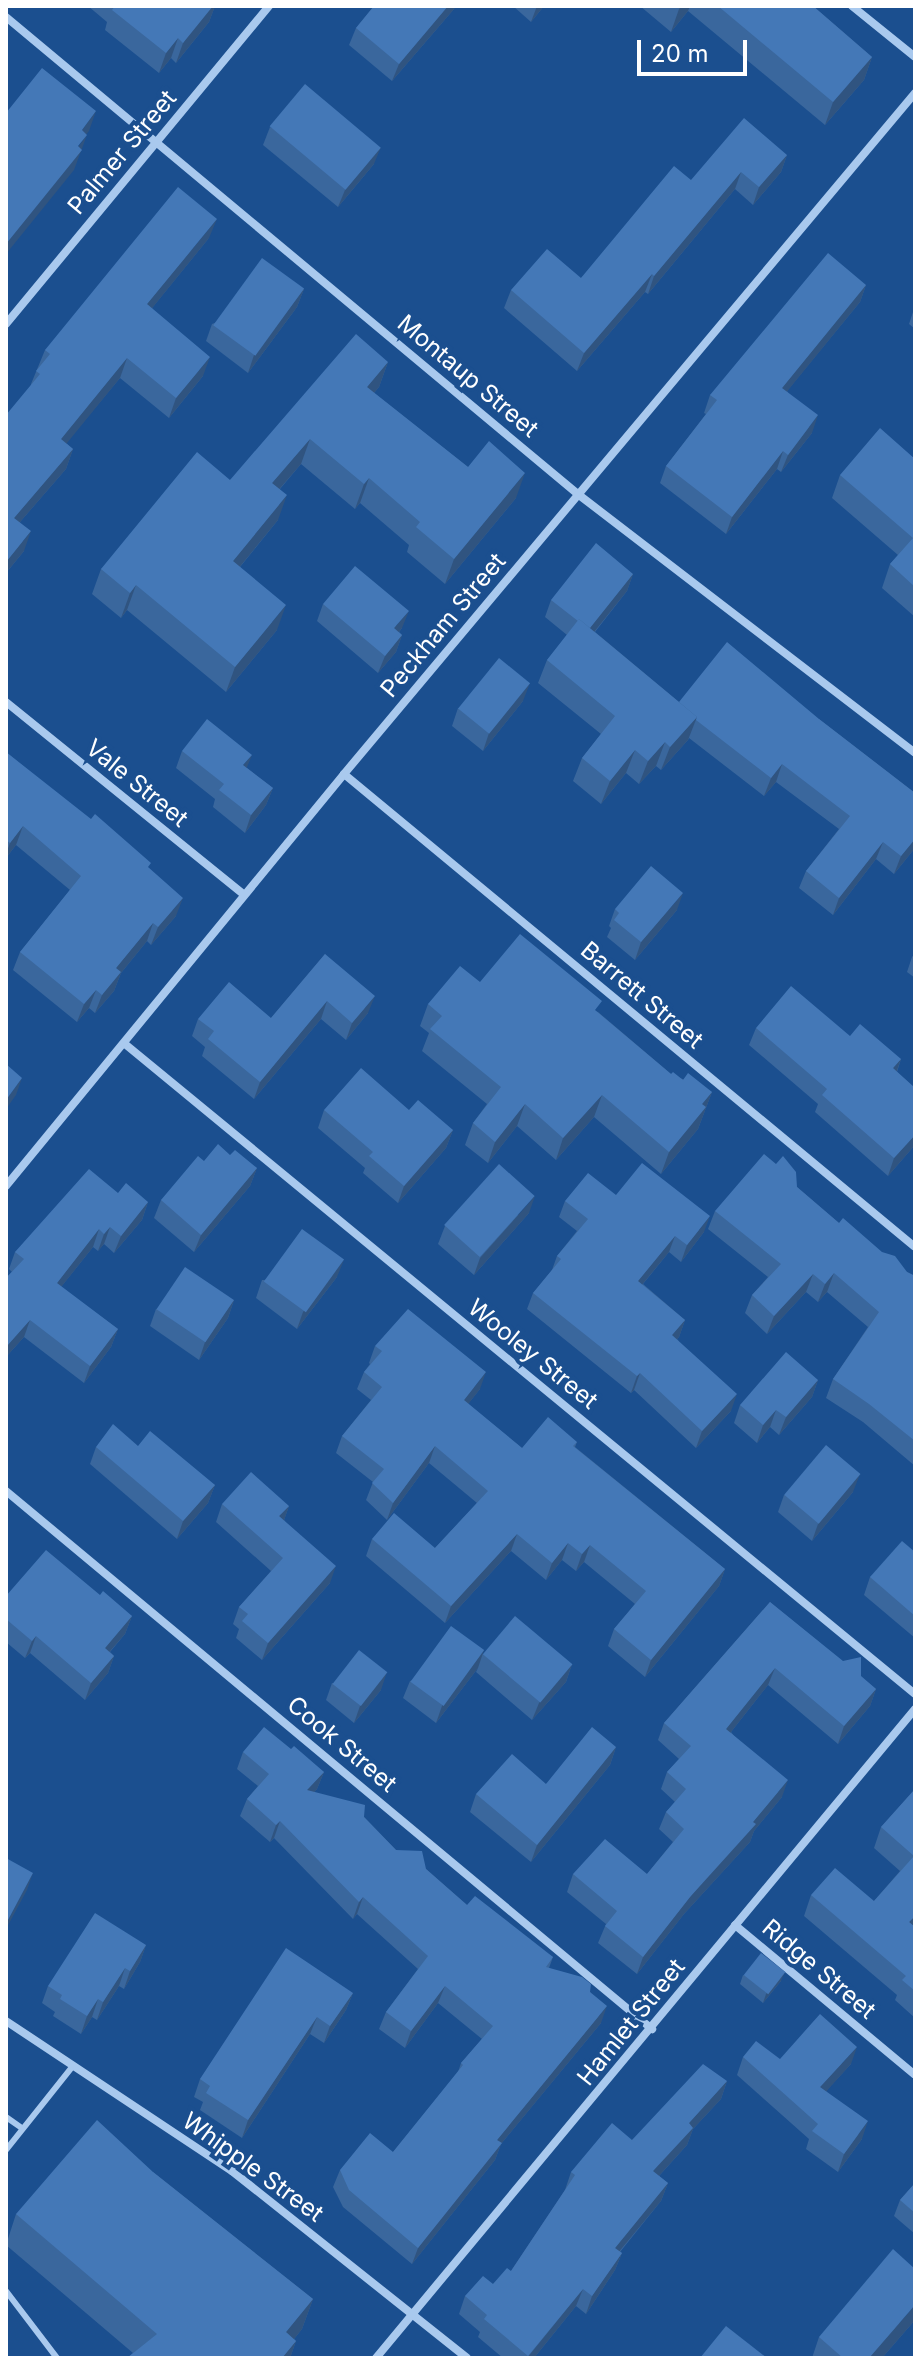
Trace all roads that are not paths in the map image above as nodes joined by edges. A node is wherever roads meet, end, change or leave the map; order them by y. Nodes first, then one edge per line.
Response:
1 (269, 6) edge
2 (852, 6) edge
3 (6, 17) edge
4 (915, 57) edge
5 (915, 93) edge
6 (156, 142) junction
7 (6, 324) edge
8 (579, 495) junction
9 (6, 702) edge
10 (915, 753) edge
11 (344, 774) junction
12 (243, 894) junction
13 (125, 1044) junction
14 (6, 1186) edge
15 (915, 1247) edge
16 (6, 1491) edge
17 (915, 1694) edge
18 (915, 1709) edge
19 (735, 1925) junction
20 (6, 2021) edge
21 (652, 2029) junction
22 (72, 2067) junction
23 (915, 2075) edge
24 (6, 2117) edge
25 (22, 2128) junction
26 (6, 2150) edge
27 (6, 2291) edge
28 (414, 2314) junction
29 (57, 2358) edge
30 (376, 2358) edge
31 (467, 2358) edge

1 - 6 street, Palmer Street
2 - 4 street
3 - 6 street, Montaup Street
5 - 8 street, Peckham Street
6 - 7 street, Palmer Street
6 - 8 street, Montaup Street
8 - 10 street, Montaup Street
8 - 11 street, Peckham Street
9 - 12 street, Vale Street
11 - 12 street, Peckham Street
11 - 15 street, Barrett Street
12 - 13 street, Peckham Street
13 - 14 street, Peckham Street
13 - 17 street, Wooley Street
16 - 21 street, Cook Street
18 - 19 street, Hamlet Street
19 - 21 street, Hamlet Street
19 - 23 street, Ridge Street
20 - 22 street, Whipple Street
21 - 28 street, Hamlet Street
22 - 25 lane
22 - 28 street, Whipple Street
24 - 25 lane
25 - 26 lane
27 - 29 lane
28 - 30 street, Hamlet Street
28 - 31 street, Whipple Street

